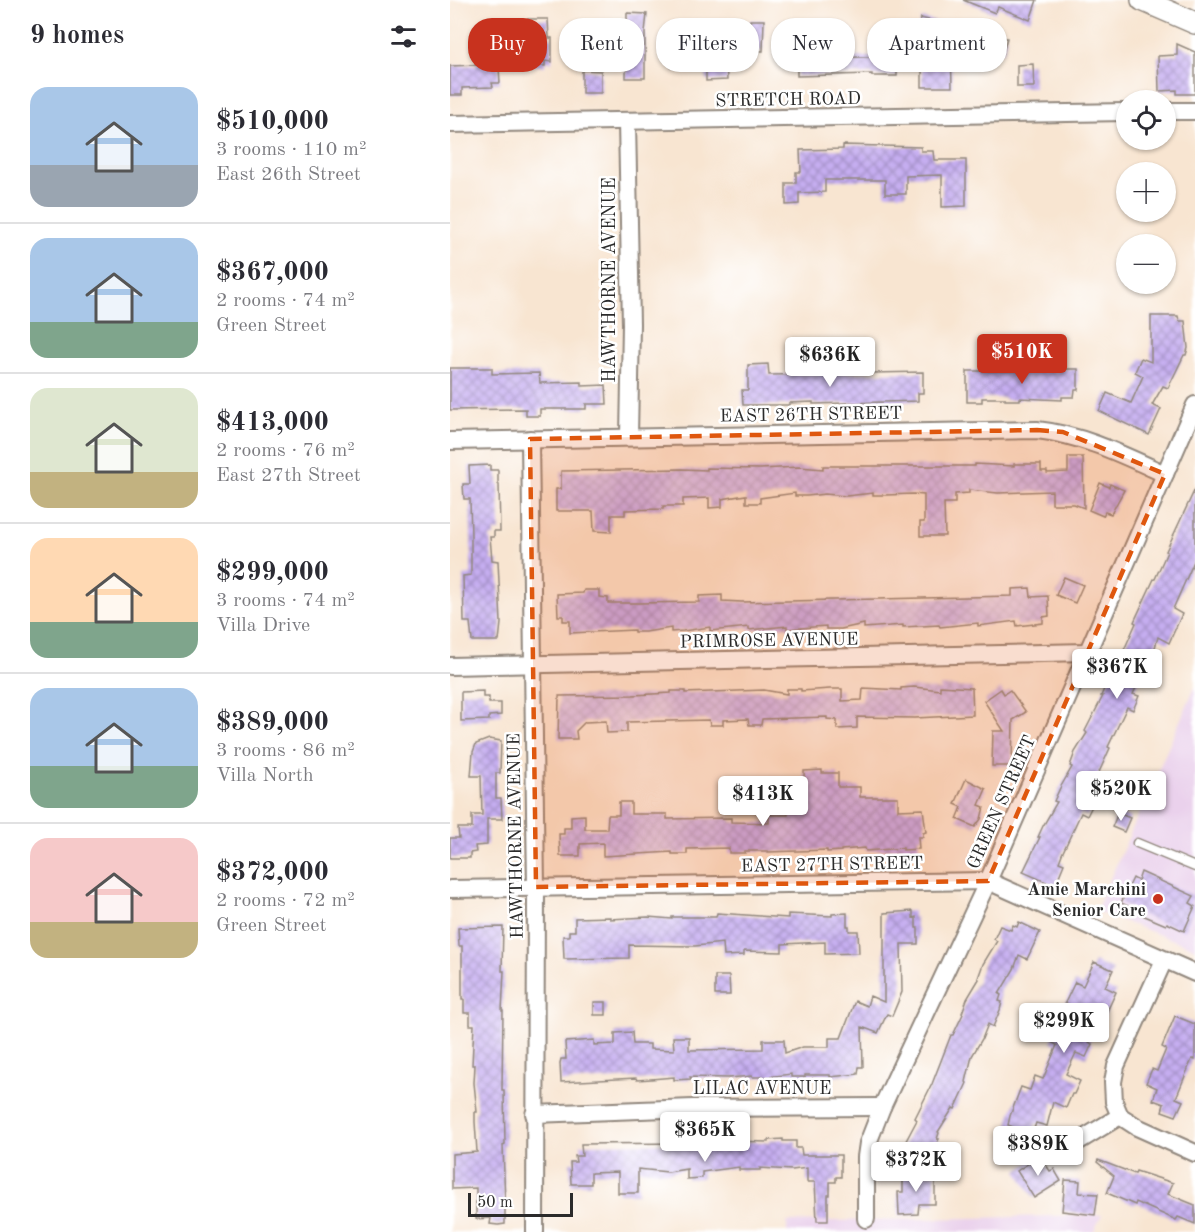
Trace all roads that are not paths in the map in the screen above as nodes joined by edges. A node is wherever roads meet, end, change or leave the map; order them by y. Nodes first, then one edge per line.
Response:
1 (1142, 0) edge
2 (1195, 23) edge
3 (1176, 111) edge
4 (1195, 111) edge
5 (1116, 112) edge
6 (627, 122) junction
7 (450, 124) edge
8 (1195, 405) edge
9 (629, 437) junction
10 (530, 440) junction
11 (450, 441) edge
12 (1165, 474) junction
13 (1088, 652) junction
14 (532, 664) junction
15 (450, 666) edge
16 (1137, 843) dead end
17 (1195, 867) edge
18 (988, 881) junction
19 (536, 887) junction
20 (450, 889) edge
21 (1164, 960) junction
22 (1195, 973) edge
23 (882, 1107) junction
24 (534, 1114) junction
25 (1120, 1116) junction
26 (1079, 1141) dead end
27 (1195, 1153) edge
28 (866, 1219) dead end
29 (535, 1232) edge

1 - 2 street
3 - 4 street
5 - 6 street, STRETCH ROAD
6 - 7 street, STRETCH ROAD
6 - 9 street, HAWTHORNE AVENUE
8 - 12 street, GREEN STREET
9 - 10 street, EAST 26TH STREET
9 - 12 street, EAST 26TH STREET
10 - 11 street, EAST 26TH STREET
10 - 14 street, HAWTHORNE AVENUE
12 - 13 street, GREEN STREET
13 - 14 street, PRIMROSE AVENUE
13 - 18 street, GREEN STREET
14 - 15 street, PRIMROSE AVENUE
14 - 19 street, HAWTHORNE AVENUE
16 - 17 lane
18 - 19 street, EAST 27TH STREET
18 - 21 street, EAST 27TH STREET
18 - 23 street, GREEN STREET
19 - 20 street, EAST 27TH STREET
19 - 24 street, HAWTHORNE AVENUE
21 - 22 street, EAST 27TH STREET
21 - 25 street
23 - 24 street, LILAC AVENUE
23 - 28 street, GREEN STREET
24 - 29 street, HAWTHORNE AVENUE
25 - 26 street
25 - 27 street

